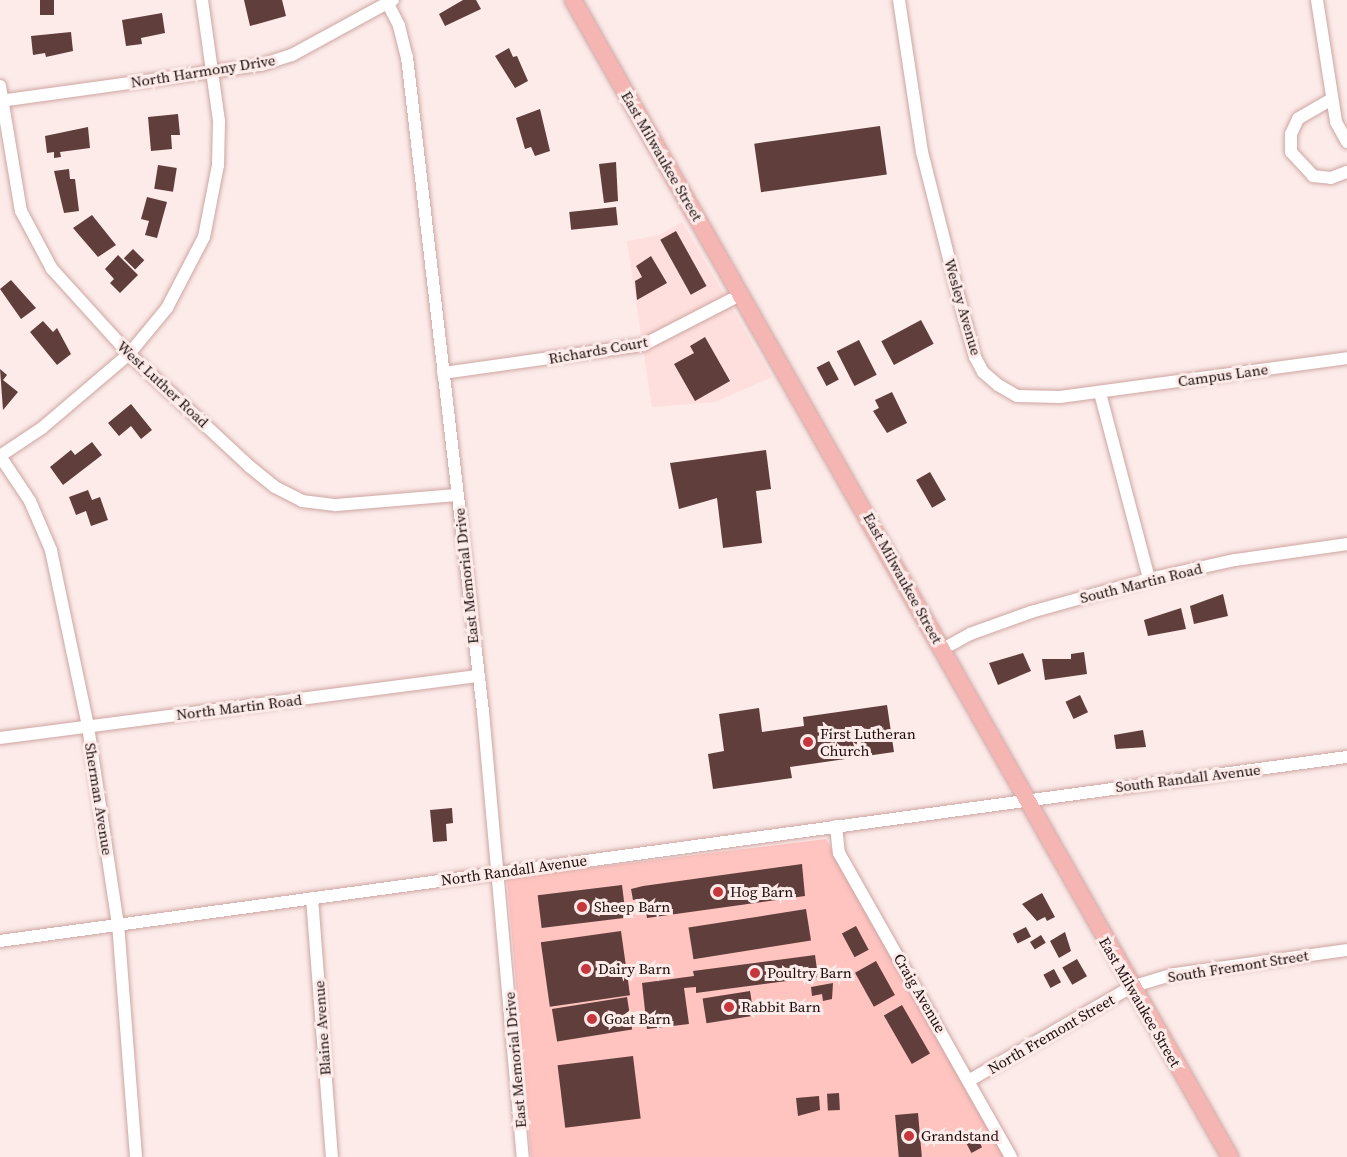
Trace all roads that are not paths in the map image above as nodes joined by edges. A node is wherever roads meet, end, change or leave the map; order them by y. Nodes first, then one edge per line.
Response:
1 (202, 0) edge
2 (573, 0) edge
3 (899, 0) edge
4 (1317, 0) edge
5 (389, 1) edge
6 (214, 72) junction
7 (0, 86) edge
8 (1332, 99) junction
9 (1, 101) edge
10 (1347, 142) edge
11 (1347, 172) edge
12 (742, 294) junction
13 (129, 354) junction
14 (1347, 358) edge
15 (444, 374) junction
16 (1100, 393) junction
17 (0, 456) edge
18 (457, 495) junction
19 (1347, 544) edge
20 (1149, 579) junction
21 (943, 649) junction
22 (477, 676) junction
23 (88, 726) junction
24 (0, 738) edge
25 (1347, 757) edge
26 (1029, 799) junction
27 (836, 826) junction
28 (497, 872) junction
29 (312, 898) junction
30 (118, 926) junction
31 (0, 941) edge
32 (1347, 950) edge
33 (1131, 987) junction
34 (970, 1080) junction
35 (136, 1157) edge
36 (332, 1157) edge
37 (524, 1157) edge
38 (1011, 1157) edge
39 (1230, 1157) edge

1 - 6 street
2 - 12 main road, East Milwaukee Street
3 - 16 street, Wesley Avenue
4 - 8 street
5 - 6 street, North Harmony Drive
5 - 15 street, East Memorial Drive
6 - 9 street, North Harmony Drive
6 - 13 street
7 - 9 street, West Luther Road
8 - 10 street
8 - 11 street
9 - 13 street, West Luther Road
12 - 15 street, Richards Court
12 - 21 main road, East Milwaukee Street
13 - 17 street
13 - 18 street, West Luther Road
14 - 16 street, Campus Lane
15 - 18 street, East Memorial Drive
16 - 20 street
17 - 23 street, Sherman Avenue
18 - 22 street, East Memorial Drive
19 - 20 street, South Martin Road
20 - 21 street, South Martin Road
21 - 26 main road, East Milwaukee Street
22 - 23 street, North Martin Road
22 - 28 street, East Memorial Drive
23 - 24 street, North Martin Road
23 - 30 street, Sherman Avenue
25 - 26 street, South Randall Avenue
26 - 27 street, North Randall Avenue
26 - 33 main road, East Milwaukee Street
27 - 28 street, North Randall Avenue
27 - 34 street, Craig Avenue
28 - 29 street, North Randall Avenue
28 - 37 street, East Memorial Drive
29 - 30 street, North Randall Avenue
29 - 36 street, Blaine Avenue
30 - 31 street, North Randall Avenue
30 - 35 street, Sherman Avenue
32 - 33 street, South Fremont Street
33 - 34 street, North Fremont Street
33 - 39 main road, East Milwaukee Street
34 - 38 street, Craig Avenue

